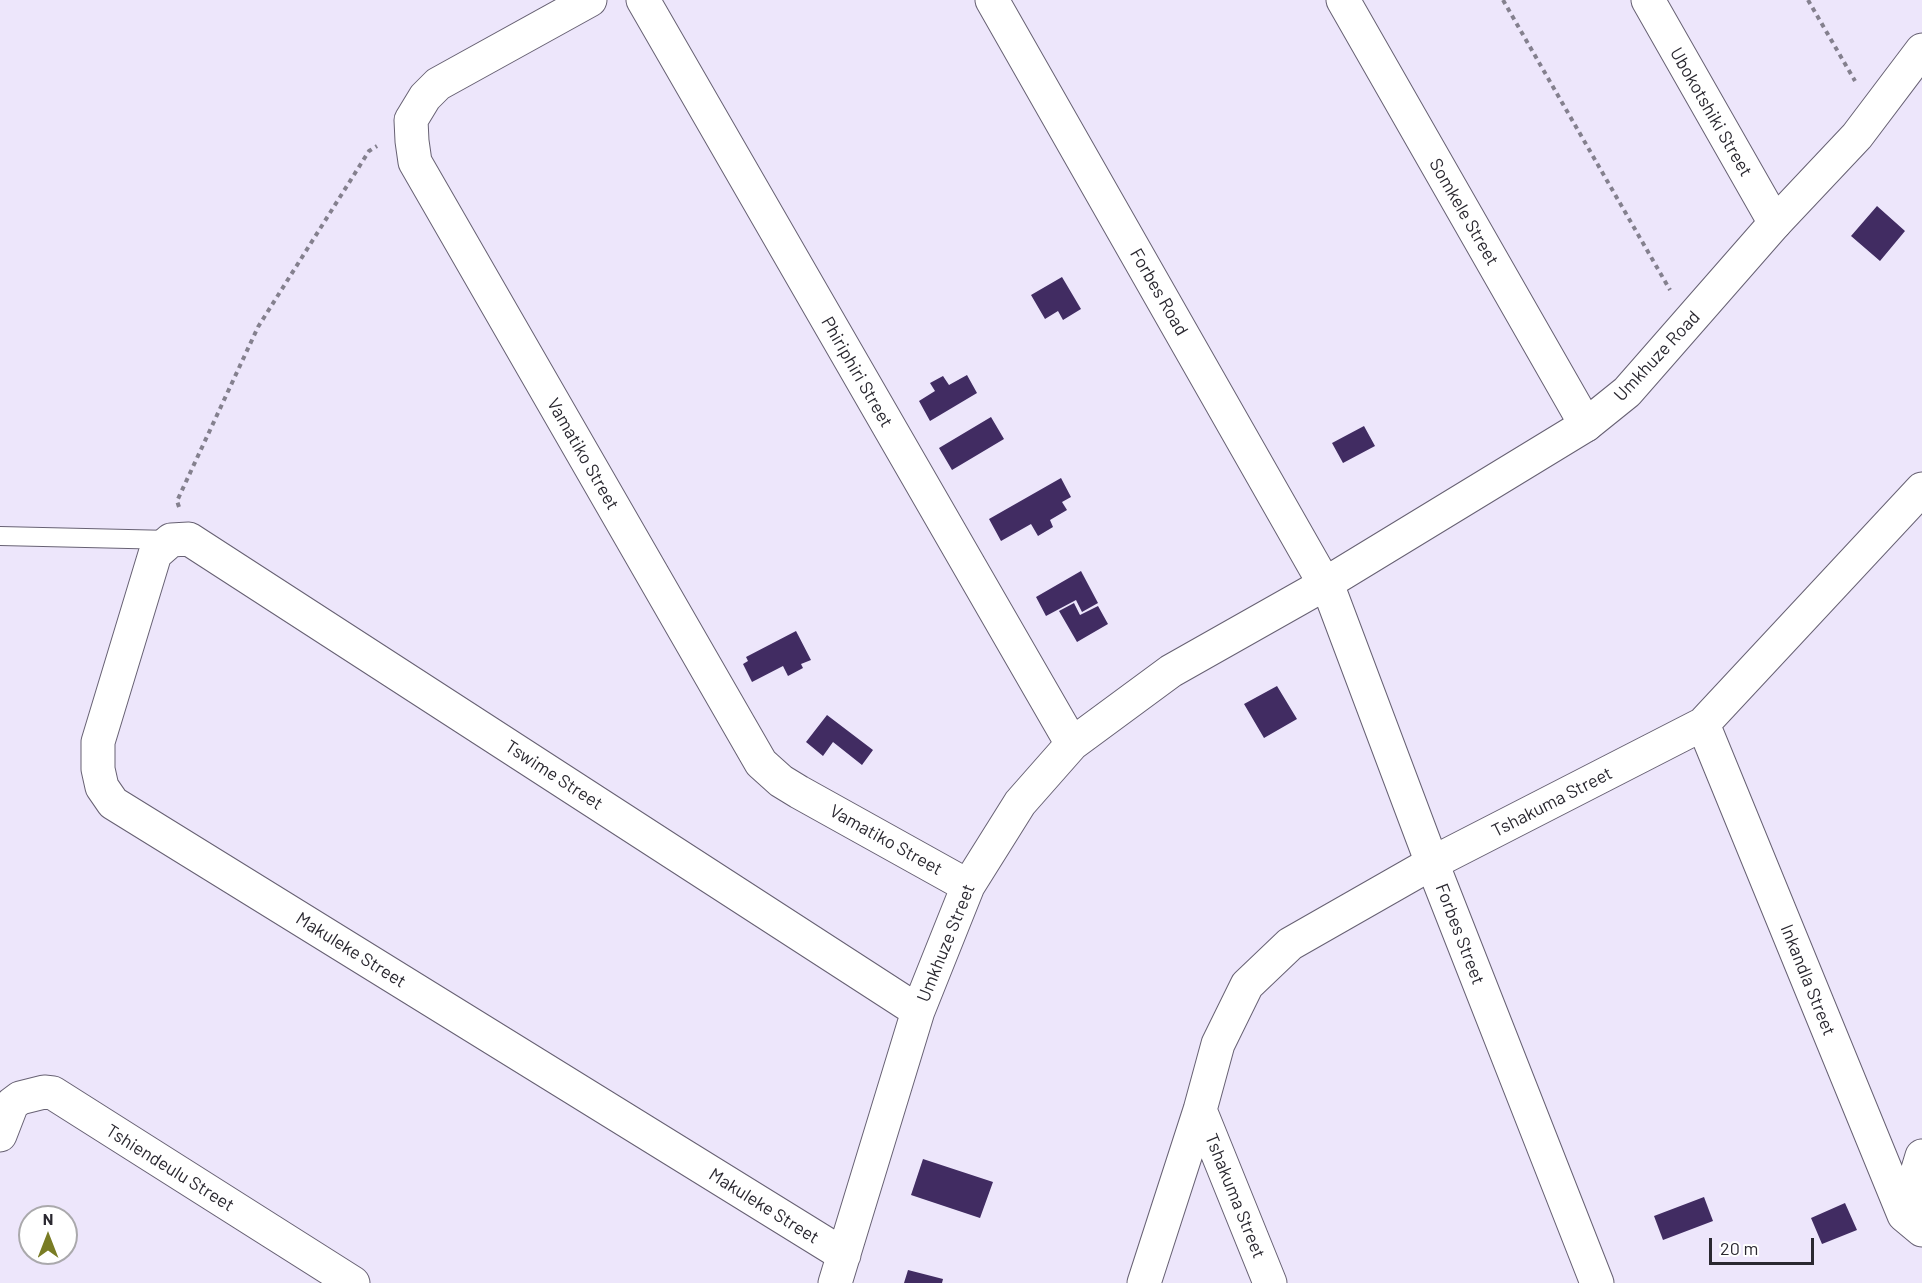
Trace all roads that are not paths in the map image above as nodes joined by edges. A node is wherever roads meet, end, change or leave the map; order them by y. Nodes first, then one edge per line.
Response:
1 (590, 0) edge
2 (643, 0) edge
3 (992, 0) edge
4 (1343, 0) edge
5 (1648, 0) edge
6 (1922, 50) edge
7 (1775, 223) junction
8 (1586, 425) junction
9 (1922, 489) edge
10 (0, 536) edge
11 (180, 539) junction
12 (1325, 584) junction
13 (1703, 724) junction
14 (1072, 744) junction
15 (1432, 863) junction
16 (968, 886) junction
17 (918, 1011) junction
18 (1200, 1110) junction
19 (0, 1135) edge
20 (1922, 1156) edge
21 (1913, 1222) edge
22 (840, 1269) edge
23 (353, 1283) edge
24 (1144, 1283) edge
25 (1270, 1283) edge
26 (1597, 1283) edge

1 - 16 street, Vamatiko Street
2 - 14 street, Phiriphiri Street
3 - 12 street, Forbes Road
4 - 8 street, Somkele Street
5 - 7 street, Ubokotshiki Street
6 - 7 street, Umkhuze Road
7 - 8 street, Umkhuze Road
8 - 12 street, Umkhuze Road
9 - 13 street, Tshakuma Street
10 - 11 lane
11 - 17 street, Tswime Street
11 - 22 street, Makuleke Street
12 - 14 street, Umkhuze Street
12 - 15 street, Forbes Street
13 - 15 street, Tshakuma Street
13 - 21 street, Inkandla Street
14 - 16 street, Umkhuze Street
15 - 18 street, Tshakuma Street
15 - 26 street, Forbes Street
16 - 17 street, Umkhuze Street
17 - 22 street, Umkhuze Street
18 - 24 street, Tshakuma Street
18 - 25 street, Tshakuma Street
19 - 23 street, Tshiendeulu Street
20 - 21 street

